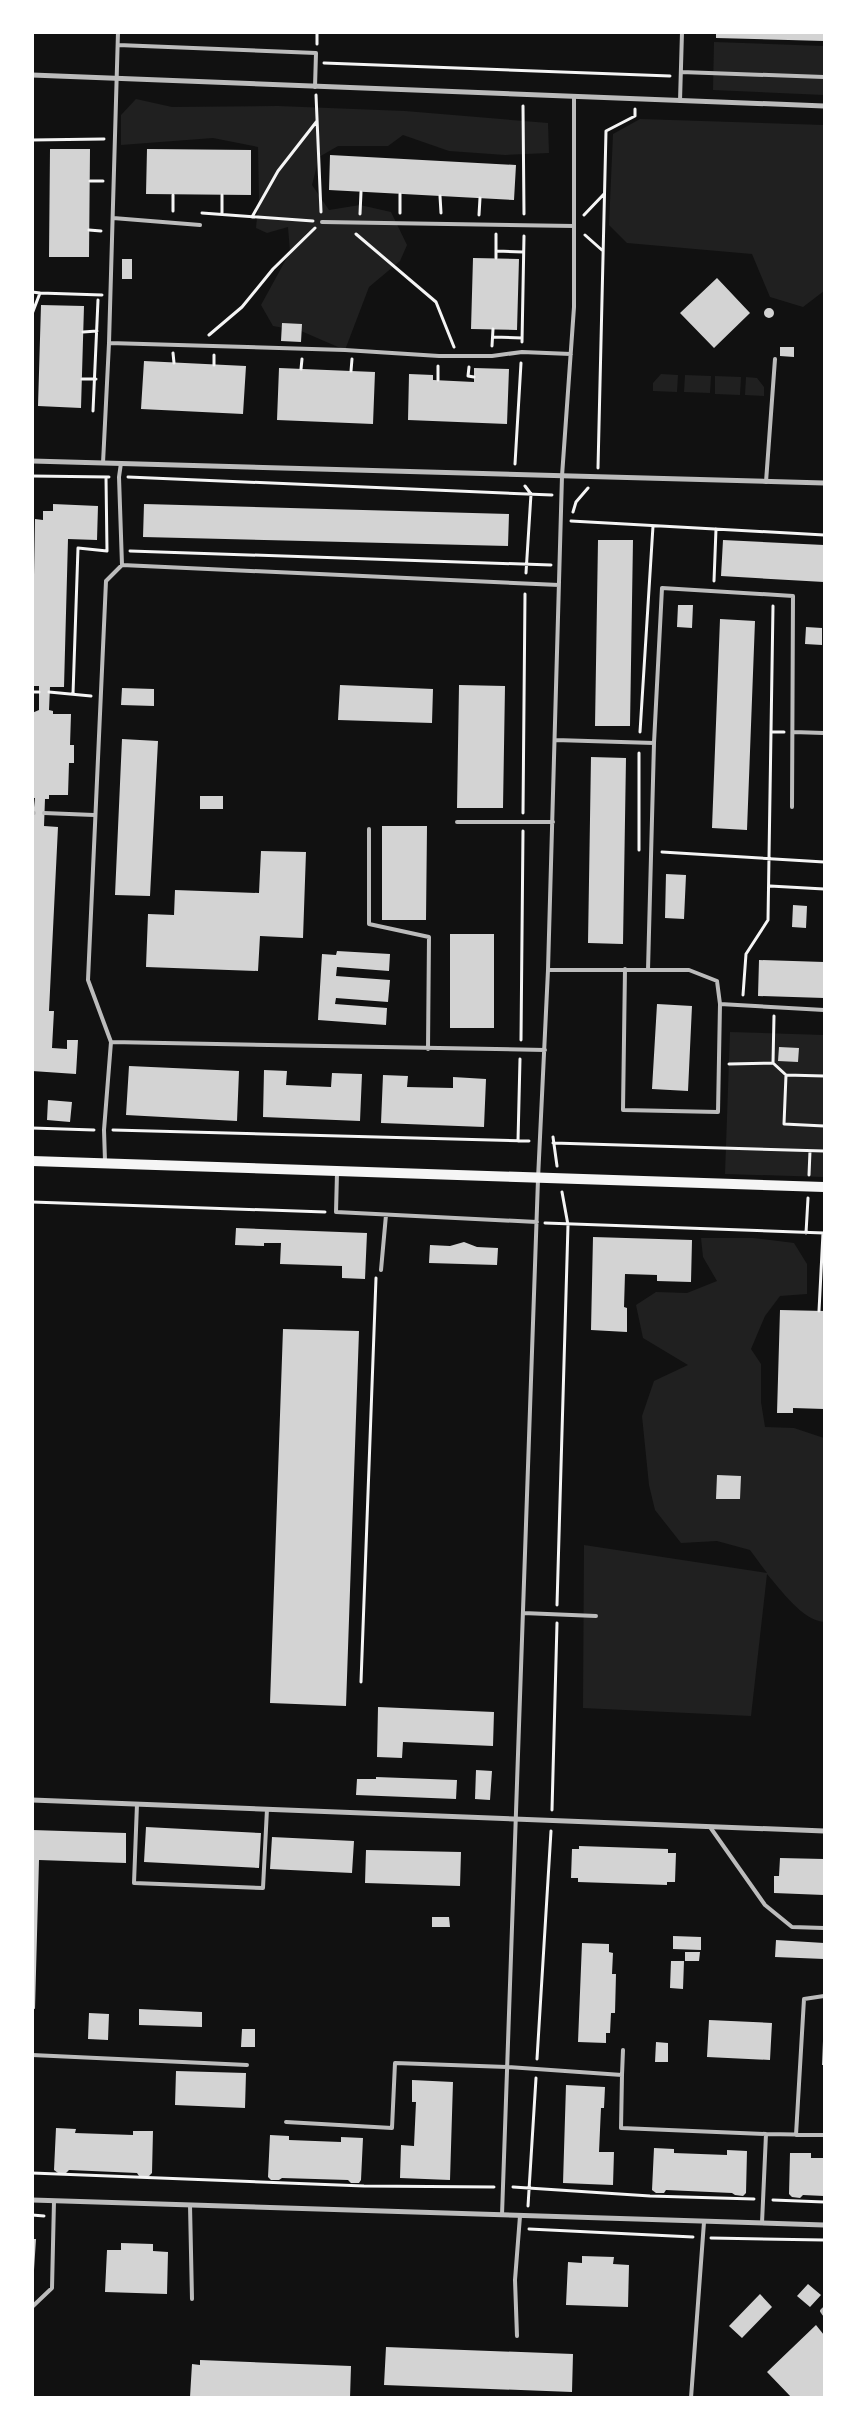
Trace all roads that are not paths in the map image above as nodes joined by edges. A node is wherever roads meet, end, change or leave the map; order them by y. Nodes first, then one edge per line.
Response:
1 (118, 32) edge
2 (682, 32) edge
3 (118, 45) junction
4 (681, 74) junction
5 (32, 75) edge
6 (824, 77) edge
7 (117, 80) junction
8 (315, 87) junction
9 (574, 97) junction
10 (680, 101) junction
11 (824, 106) edge
12 (114, 218) junction
13 (322, 222) road end
14 (200, 225) dead end
15 (574, 226) junction
16 (109, 343) junction
17 (571, 354) junction
18 (775, 359) dead end
19 (32, 461) edge
20 (103, 463) junction
21 (121, 463) junction
22 (562, 476) junction
23 (766, 482) junction
24 (824, 483) edge
25 (122, 565) junction
26 (559, 585) junction
27 (793, 732) junction
28 (824, 733) edge
29 (555, 740) junction
30 (654, 742) junction
31 (792, 807) dead end
32 (44, 813) dead end
33 (94, 815) junction
34 (457, 822) dead end
35 (553, 822) junction
36 (369, 829) dead end
37 (548, 970) junction
38 (625, 970) junction
39 (648, 970) junction
40 (720, 1004) junction
41 (824, 1010) edge
42 (111, 1042) junction
43 (428, 1049) junction
44 (545, 1050) junction
45 (32, 1160) edge
46 (105, 1162) junction
47 (337, 1171) junction
48 (538, 1179) junction
49 (824, 1188) edge
50 (386, 1215) junction
51 (537, 1222) junction
52 (381, 1270) road end
53 (523, 1612) junction
54 (596, 1616) dead end
55 (32, 1800) edge
56 (137, 1804) junction
57 (267, 1809) junction
58 (516, 1818) junction
59 (710, 1827) junction
60 (824, 1831) edge
61 (824, 1928) edge
62 (824, 1996) edge
63 (623, 2050) dead end
64 (32, 2055) edge
65 (247, 2065) dead end
66 (507, 2067) junction
67 (622, 2075) junction
68 (286, 2122) dead end
69 (766, 2134) junction
70 (796, 2134) junction
71 (824, 2135) edge
72 (32, 2200) edge
73 (54, 2201) junction
74 (190, 2205) junction
75 (502, 2215) junction
76 (520, 2216) junction
77 (704, 2222) junction
78 (762, 2222) junction
79 (824, 2225) edge
80 (192, 2299) dead end
81 (32, 2307) edge
82 (824, 2309) edge
83 (824, 2314) edge
84 (517, 2336) dead end
85 (691, 2398) edge

1 - 3 lane
2 - 4 lane
3 - 7 lane
3 - 8 lane
4 - 6 lane
4 - 10 lane
5 - 7 street
7 - 8 street
7 - 12 lane
8 - 9 street
9 - 10 street
9 - 15 lane
10 - 11 street
12 - 14 lane
12 - 16 lane
13 - 15 lane
15 - 17 lane
16 - 17 lane
16 - 20 lane
17 - 22 lane
18 - 23 lane
19 - 20 street
20 - 21 street
21 - 22 street
21 - 25 lane
22 - 23 street
22 - 26 lane
23 - 24 street
25 - 26 lane
25 - 33 lane
26 - 29 lane
27 - 28 lane
27 - 30 lane
27 - 31 lane
29 - 30 lane
29 - 35 lane
30 - 39 lane
32 - 33 lane
33 - 42 lane
34 - 35 lane
35 - 37 lane
36 - 43 lane
37 - 38 lane
37 - 44 lane
38 - 39 lane
38 - 40 lane
39 - 40 lane
40 - 41 lane
42 - 43 lane
42 - 46 lane
43 - 44 lane
44 - 48 lane
45 - 46 main road
46 - 47 main road
47 - 48 main road
47 - 50 lane
48 - 49 main road
48 - 51 lane
50 - 51 lane
50 - 52 lane
51 - 53 lane
53 - 54 lane
53 - 58 lane
55 - 56 street
56 - 57 street
56 - 57 lane
57 - 58 street
58 - 59 street
58 - 66 lane
59 - 60 street
59 - 61 lane
62 - 70 lane
63 - 67 lane
64 - 65 lane
66 - 67 lane
66 - 68 lane
66 - 75 lane
67 - 69 lane
69 - 70 lane
69 - 78 lane
70 - 71 lane
72 - 73 street
73 - 74 street
73 - 81 lane
74 - 75 street
74 - 80 lane
75 - 76 street
76 - 77 street
76 - 84 lane
77 - 78 street
77 - 85 lane
78 - 79 street
82 - 83 lane

